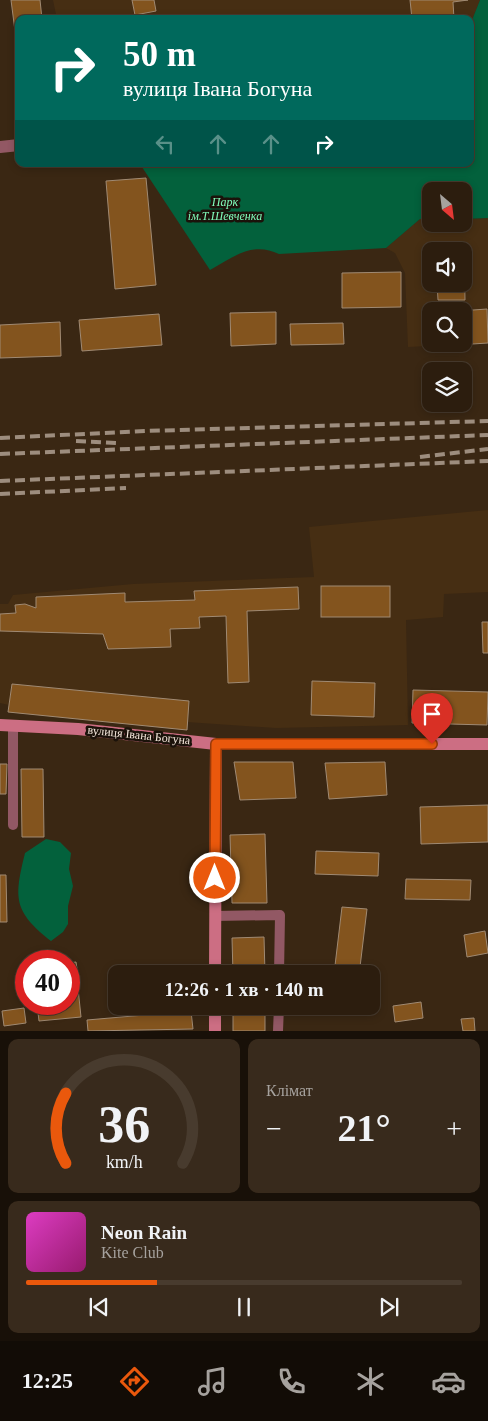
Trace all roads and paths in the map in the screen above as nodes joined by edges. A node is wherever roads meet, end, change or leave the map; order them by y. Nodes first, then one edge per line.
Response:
1 (15, 145) edge
2 (0, 147) edge
3 (6, 725) edge
4 (216, 744) junction
5 (488, 744) edge
6 (13, 824) dead end
7 (215, 916) junction
8 (215, 965) edge
9 (279, 965) edge
10 (215, 1015) edge
11 (279, 1015) edge
12 (214, 1031) edge
13 (278, 1031) edge

1 - 2 street
3 - 4 street, вулиця Івана Богуна
3 - 6 lane
4 - 5 street, вулиця Івана Богуна
4 - 7 street
7 - 8 street
7 - 9 lane
10 - 12 street
11 - 13 lane

